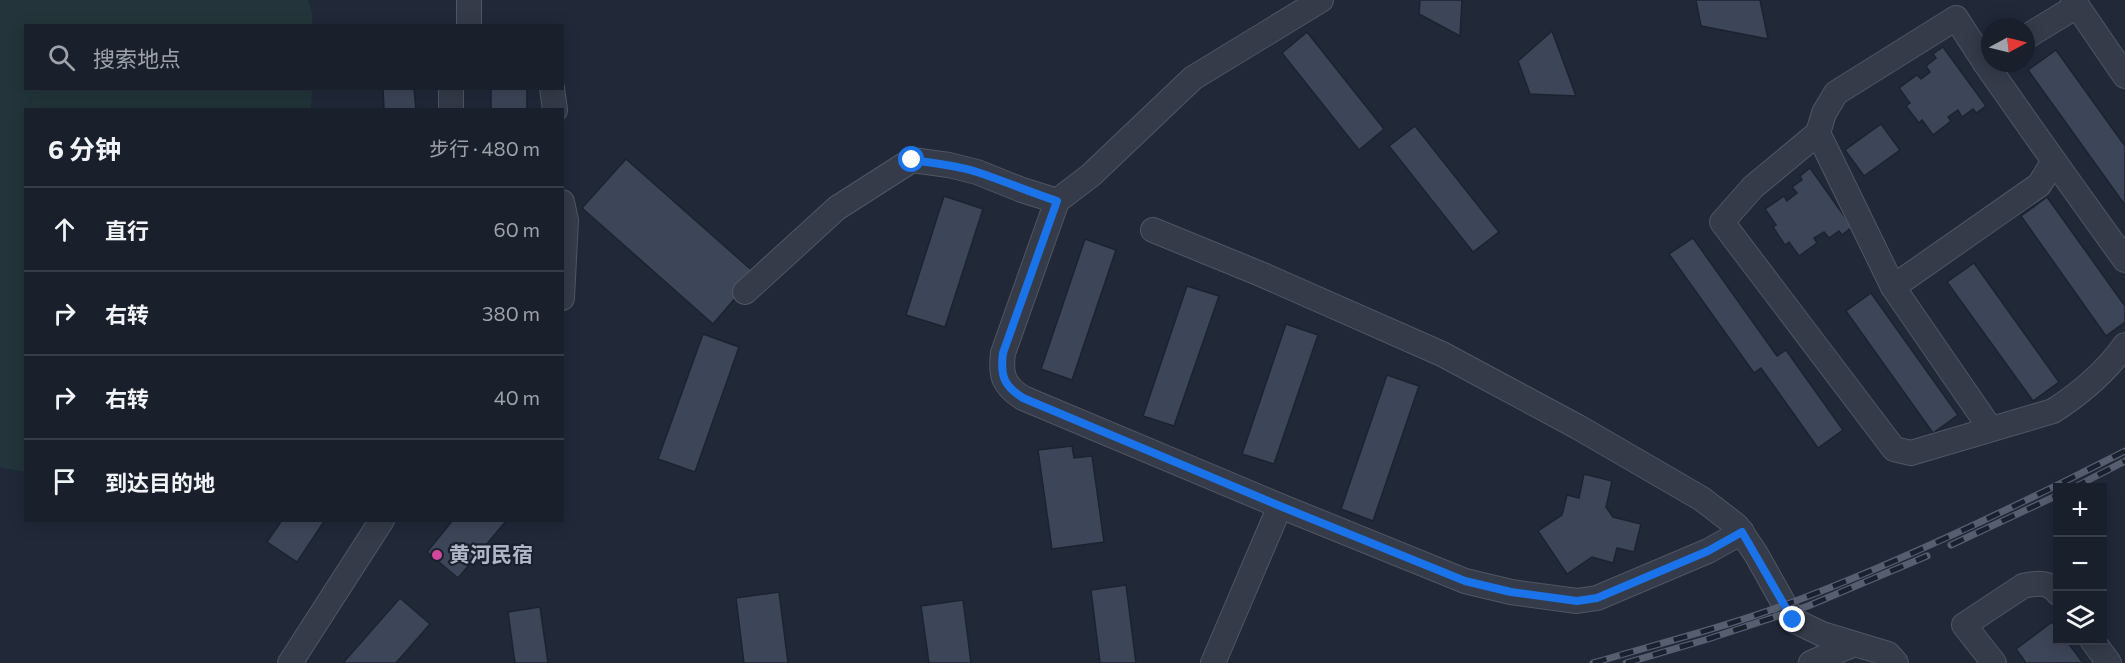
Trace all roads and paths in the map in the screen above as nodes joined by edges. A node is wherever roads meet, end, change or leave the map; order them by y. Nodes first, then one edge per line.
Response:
1 (469, 0) edge
2 (1321, 0) edge
3 (2075, 3) edge
4 (470, 24) edge
5 (2035, 31) edge
6 (1981, 52) edge
7 (1995, 72) edge
8 (2125, 76) edge
9 (451, 90) edge
10 (552, 90) edge
11 (451, 108) edge
12 (555, 108) edge
13 (1818, 133) junction
14 (2054, 161) junction
15 (1057, 201) junction
16 (564, 211) edge
17 (1153, 230) dead end
18 (564, 259) edge
19 (2125, 260) edge
20 (1893, 287) junction
21 (745, 292) dead end
22 (2125, 345) edge
23 (1990, 428) junction
24 (1280, 506) junction
25 (381, 522) edge
26 (1742, 532) junction
27 (2056, 591) edge
28 (1854, 644) junction
29 (2096, 645) edge
30 (290, 663) edge
31 (1213, 663) edge
32 (1811, 663) edge
33 (1896, 663) edge
34 (1994, 663) edge
35 (2109, 663) edge

1 - 4 street
2 - 15 street
3 - 5 street
3 - 8 street
6 - 13 street
7 - 14 street
9 - 11 street
10 - 12 street
13 - 20 street
13 - 23 street
14 - 19 street
14 - 20 street
15 - 21 street
15 - 24 street
16 - 18 street
17 - 26 street
20 - 23 street
22 - 23 street
24 - 26 street
24 - 31 street
25 - 30 street
26 - 28 street
27 - 34 street
28 - 32 street
28 - 33 street
29 - 35 street

